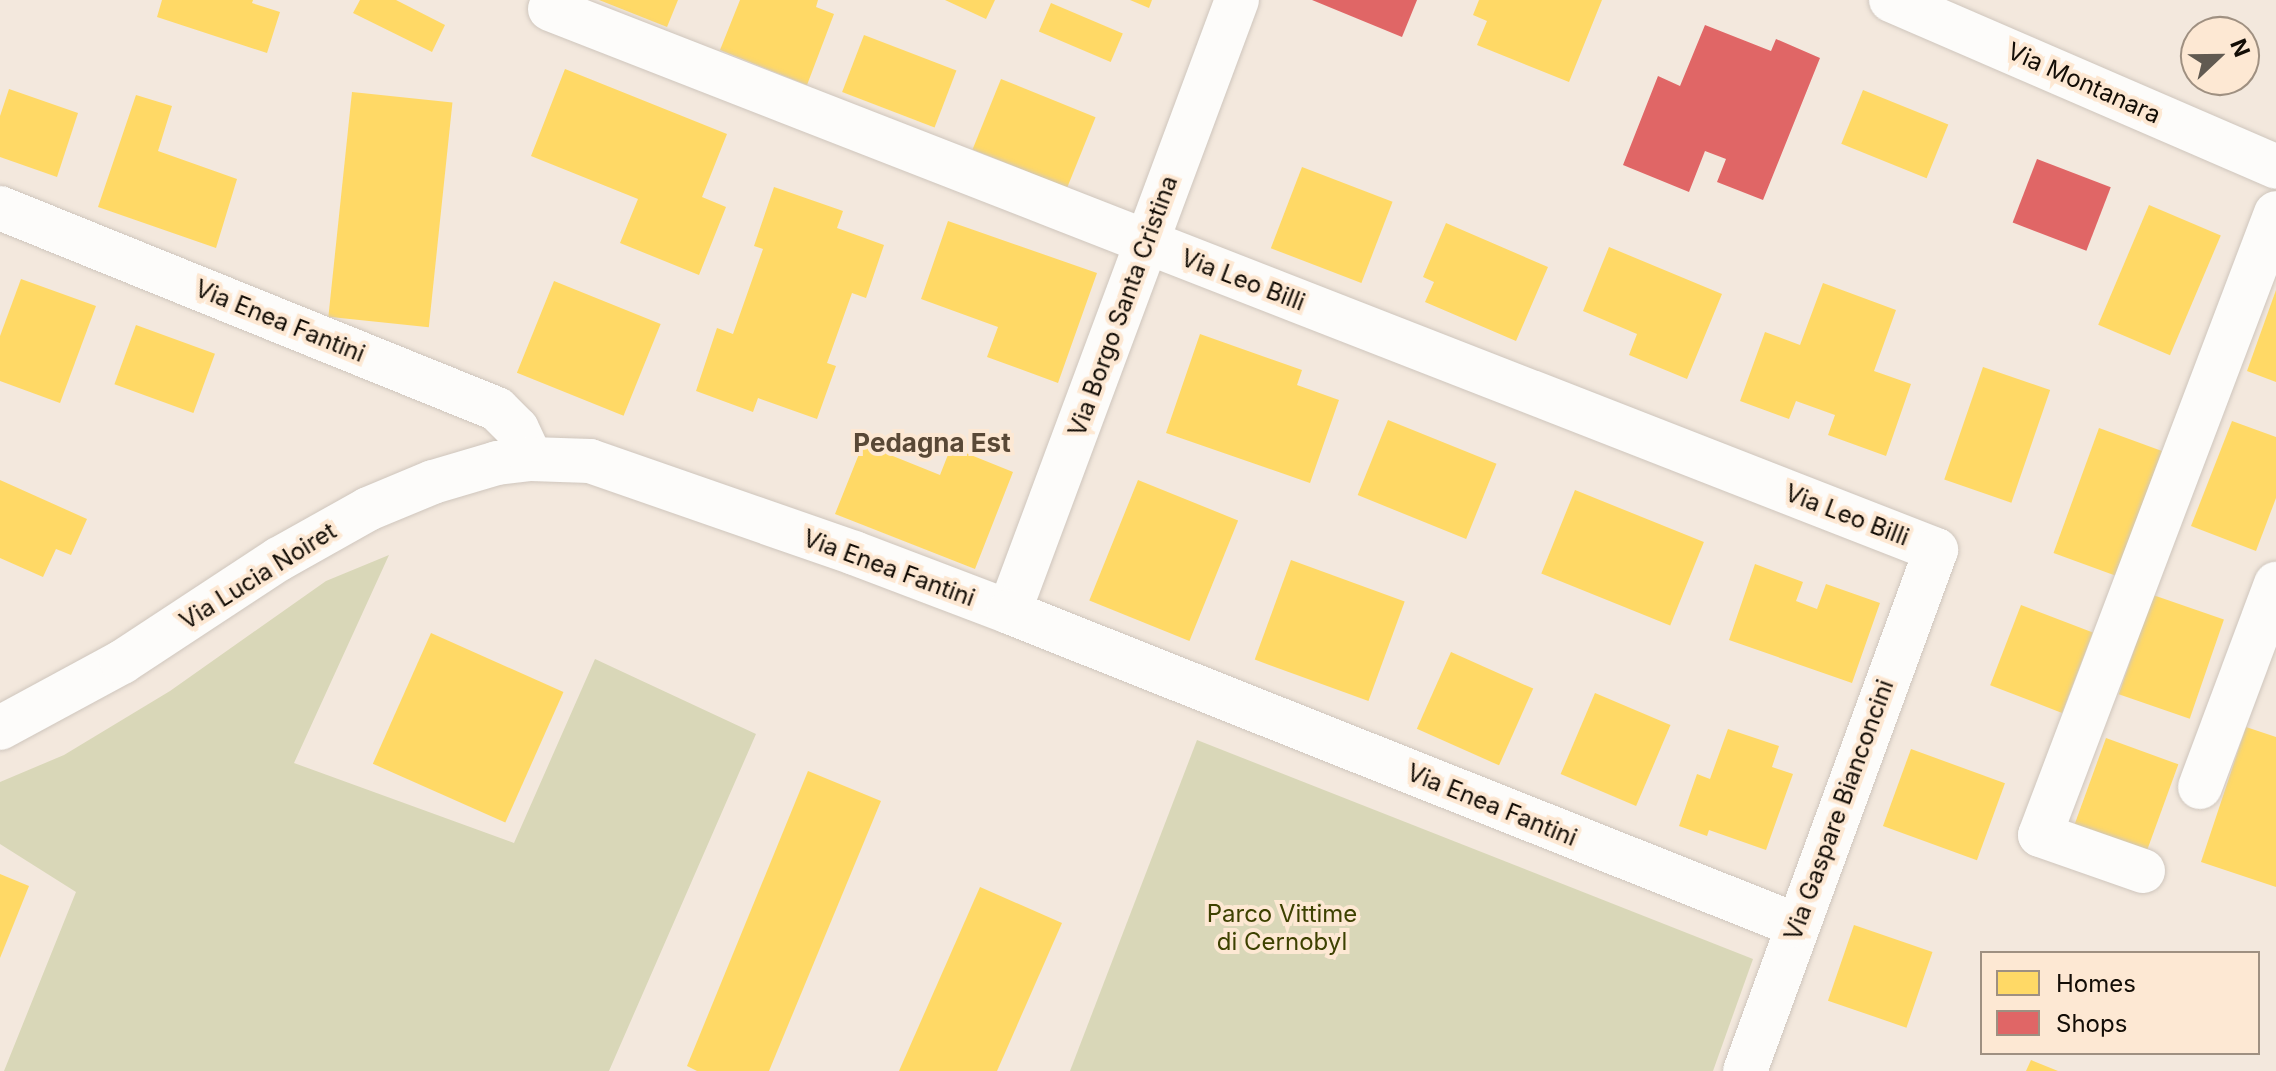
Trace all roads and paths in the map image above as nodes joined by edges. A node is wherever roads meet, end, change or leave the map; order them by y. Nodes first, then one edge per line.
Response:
1 (1237, 0) edge
2 (1891, 0) edge
3 (550, 9) dead end
4 (2276, 167) edge
5 (0, 208) edge
6 (2276, 213) edge
7 (1147, 242) junction
8 (531, 459) junction
9 (1936, 550) joint
10 (2276, 584) edge
11 (1009, 612) junction
12 (0, 728) edge
13 (2200, 787) dead end
14 (2143, 871) dead end
15 (1796, 925) junction
16 (1745, 1071) edge

1 - 7 street, Via Borgo Santa Cristina
2 - 4 street, Via Montanara
3 - 7 street, Via Leo Billi
5 - 8 street, Via Enea Fantini
6 - 14 street
7 - 9 street, Via Leo Billi
7 - 11 street, Via Borgo Santa Cristina
8 - 11 street, Via Enea Fantini
8 - 12 street, Via Lucia Noiret
9 - 15 street, Via Gaspare Bianconcini
10 - 13 street
11 - 15 street, Via Enea Fantini
15 - 16 street, Via Gaspare Bianconcini

